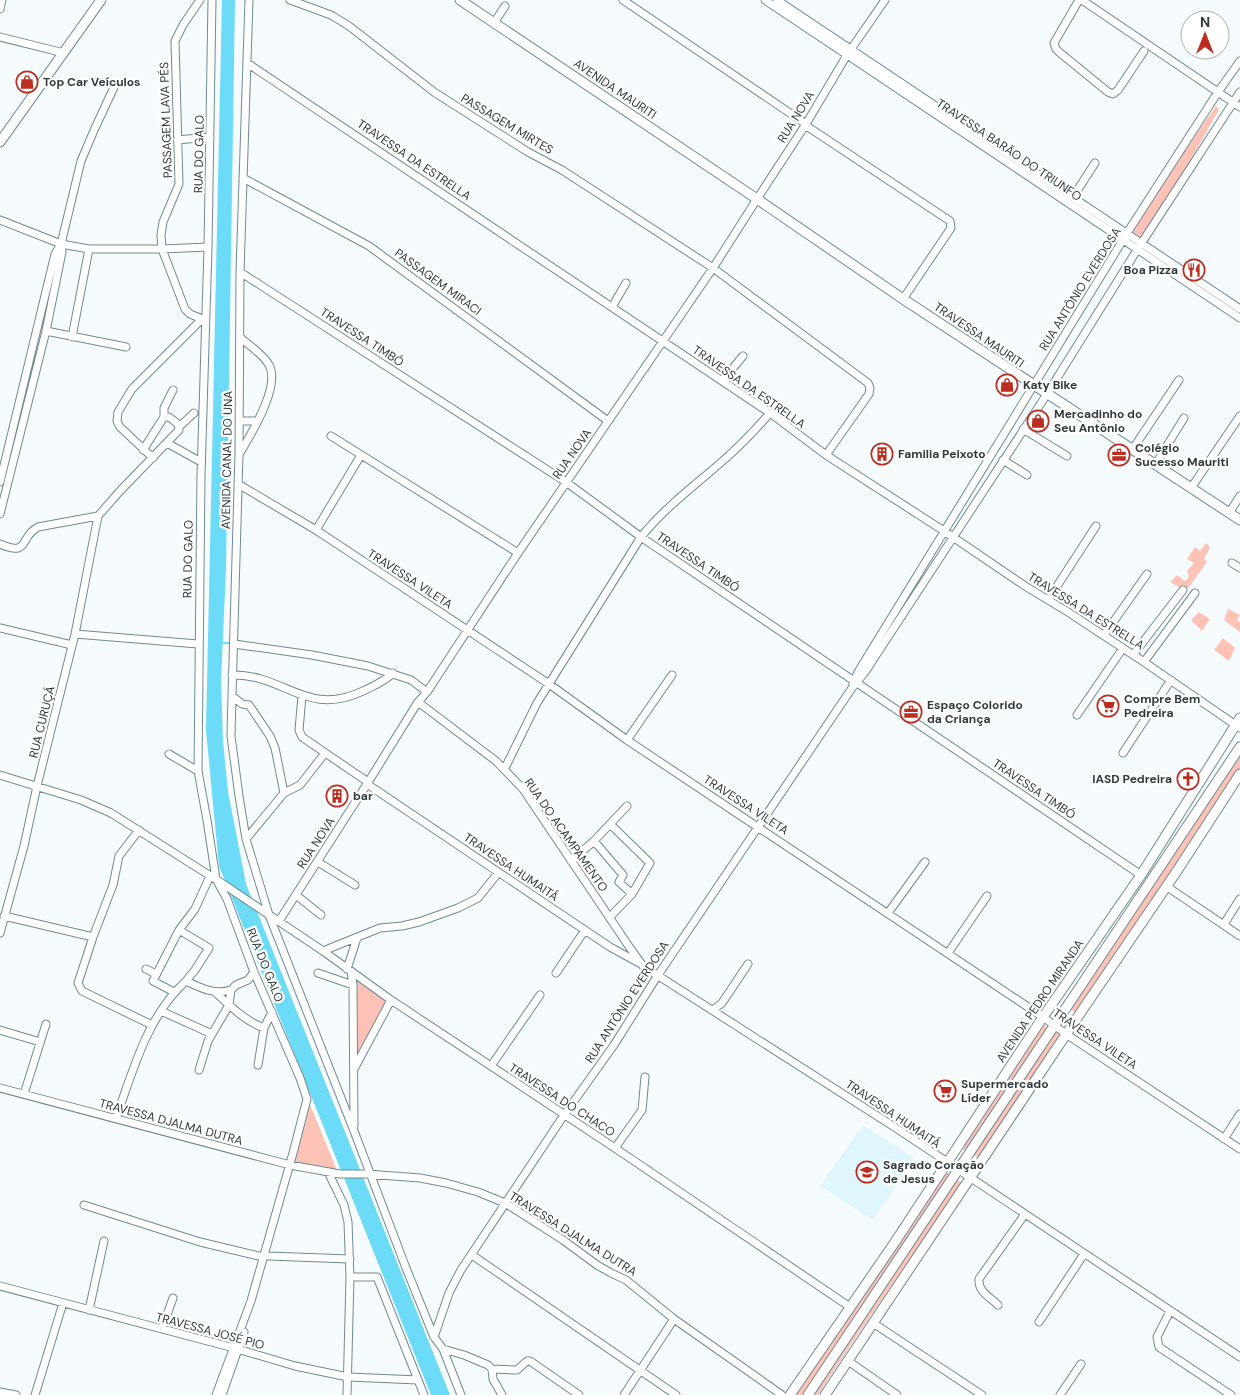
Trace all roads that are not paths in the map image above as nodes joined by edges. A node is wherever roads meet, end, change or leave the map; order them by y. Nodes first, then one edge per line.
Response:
1 (2, 0) edge
2 (101, 0) edge
3 (200, 0) edge
4 (212, 0) edge
5 (249, 0) edge
6 (290, 0) edge
7 (460, 0) edge
8 (623, 0) edge
9 (765, 0) edge
10 (777, 0) edge
11 (885, 0) edge
12 (1080, 0) edge
13 (505, 6) dead end
14 (0, 9) edge
15 (494, 23) junction
16 (810, 26) junction
17 (0, 37) edge
18 (1144, 51) dead end
19 (849, 52) junction
20 (64, 53) junction
21 (1240, 61) edge
22 (247, 62) junction
23 (116, 83) dead end
24 (1218, 92) junction
25 (1240, 92) edge
26 (1233, 102) junction
27 (1240, 107) edge
28 (806, 124) junction
29 (210, 137) junction
30 (177, 140) junction
31 (0, 142) edge
32 (996, 150) junction
33 (1094, 163) dead end
34 (243, 178) junction
35 (1073, 197) junction
36 (757, 199) junction
37 (0, 220) edge
38 (1125, 237) junction
39 (61, 244) junction
40 (1139, 246) junction
41 (208, 247) junction
42 (89, 249) junction
43 (162, 249) junction
44 (713, 268) junction
45 (240, 272) junction
46 (626, 283) dead end
47 (903, 299) junction
48 (612, 307) junction
49 (1235, 309) edge
50 (1240, 318) edge
51 (203, 319) junction
52 (46, 331) junction
53 (72, 337) junction
54 (241, 338) junction
55 (664, 342) junction
56 (126, 347) dead end
57 (743, 356) dead end
58 (1180, 380) dead end
59 (722, 381) junction
60 (1033, 386) junction
61 (173, 390) dead end
62 (1046, 394) junction
63 (1021, 406) junction
64 (194, 413) dead end
65 (770, 413) junction
66 (1033, 414) junction
67 (1240, 416) edge
68 (164, 417) junction
69 (1184, 418) dead end
70 (239, 421) junction
71 (256, 421) junction
72 (608, 421) junction
73 (180, 426) junction
74 (1023, 429) junction
75 (331, 436) dead end
76 (168, 443) junction
77 (143, 450) junction
78 (1132, 450) junction
79 (239, 454) junction
80 (361, 455) junction
81 (826, 455) junction
82 (1067, 456) dead end
83 (153, 458) junction
84 (1003, 460) junction
85 (201, 462) junction
86 (1155, 465) junction
87 (1027, 475) dead end
88 (0, 482) edge
89 (566, 482) junction
90 (238, 484) junction
91 (1191, 488) junction
92 (1240, 496) edge
93 (1229, 513) junction
94 (0, 514) edge
95 (98, 516) junction
96 (1240, 520) edge
97 (1096, 526) dead end
98 (316, 530) junction
99 (944, 531) junction
100 (641, 538) junction
101 (952, 538) junction
102 (0, 544) edge
103 (518, 553) junction
104 (1232, 563) dead end
105 (1240, 568) edge
106 (1147, 574) dead end
107 (1183, 590) dead end
108 (1195, 593) dead end
109 (1048, 600) junction
110 (0, 628) edge
111 (466, 629) junction
112 (75, 634) junction
113 (1104, 636) junction
114 (198, 644) junction
115 (234, 644) junction
116 (72, 645) junction
117 (1122, 648) junction
118 (1133, 655) junction
119 (1144, 662) junction
120 (393, 673) junction
121 (232, 675) junction
122 (672, 675) dead end
123 (1171, 680) junction
124 (549, 684) junction
125 (854, 684) junction
126 (427, 692) junction
127 (232, 696) junction
128 (302, 696) junction
129 (418, 702) junction
130 (1076, 715) dead end
131 (1238, 724) edge
132 (627, 740) junction
133 (1240, 748) edge
134 (325, 753) junction
135 (1124, 753) dead end
136 (169, 754) dead end
137 (505, 768) junction
138 (198, 771) junction
139 (1240, 774) edge
140 (0, 775) edge
141 (368, 783) junction
142 (37, 786) junction
143 (284, 793) junction
144 (627, 806) dead end
145 (610, 824) junction
146 (759, 826) junction
147 (139, 830) junction
148 (246, 839) junction
149 (594, 841) junction
150 (571, 861) junction
151 (318, 862) junction
152 (925, 862) dead end
153 (498, 873) junction
154 (1141, 875) junction
155 (215, 879) junction
156 (355, 885) dead end
157 (1166, 886) junction
158 (632, 894) junction
159 (296, 895) junction
160 (987, 896) dead end
161 (1240, 899) edge
162 (888, 913) junction
163 (269, 915) junction
164 (321, 915) dead end
165 (4, 916) junction
166 (610, 918) junction
167 (279, 921) junction
168 (1224, 924) junction
169 (179, 930) junction
170 (585, 930) junction
171 (0, 932) edge
172 (1240, 936) edge
173 (92, 937) junction
174 (357, 938) junction
175 (323, 951) junction
176 (948, 953) junction
177 (748, 964) dead end
178 (643, 966) junction
179 (146, 969) dead end
180 (349, 970) junction
181 (254, 972) junction
182 (318, 972) dead end
183 (556, 972) dead end
184 (156, 974) junction
185 (658, 975) junction
186 (186, 981) junction
187 (353, 985) junction
188 (231, 990) junction
189 (174, 992) junction
190 (215, 992) junction
191 (540, 996) dead end
192 (390, 1000) junction
193 (229, 1005) junction
194 (713, 1010) junction
195 (161, 1011) junction
196 (272, 1012) junction
197 (1043, 1017) junction
198 (46, 1024) dead end
199 (152, 1026) junction
200 (1055, 1026) junction
201 (264, 1028) junction
202 (0, 1030) edge
203 (212, 1034) junction
204 (1066, 1034) junction
205 (40, 1042) junction
206 (258, 1065) dead end
207 (491, 1066) junction
208 (199, 1070) dead end
209 (353, 1071) junction
210 (645, 1077) dead end
211 (0, 1088) edge
212 (24, 1094) junction
213 (1240, 1114) edge
214 (564, 1115) junction
215 (116, 1118) junction
216 (354, 1131) junction
217 (1224, 1139) junction
218 (615, 1148) junction
219 (1240, 1149) edge
220 (947, 1162) junction
221 (292, 1165) junction
222 (959, 1171) junction
223 (328, 1172) junction
224 (368, 1174) junction
225 (970, 1177) junction
226 (506, 1203) junction
227 (84, 1205) dead end
228 (1025, 1214) junction
229 (104, 1241) dead end
230 (1084, 1254) junction
231 (472, 1255) junction
232 (266, 1256) junction
233 (350, 1258) junction
234 (350, 1277) junction
235 (0, 1286) edge
236 (173, 1298) dead end
237 (63, 1303) junction
238 (998, 1305) dead end
239 (850, 1307) junction
240 (89, 1310) junction
241 (1170, 1312) junction
242 (674, 1319) junction
243 (1038, 1322) dead end
244 (873, 1323) junction
245 (162, 1329) junction
246 (434, 1337) junction
247 (237, 1349) junction
248 (443, 1349) junction
249 (1240, 1357) edge
250 (848, 1361) junction
251 (1081, 1364) dead end
252 (492, 1369) junction
253 (640, 1371) junction
254 (348, 1376) junction
255 (418, 1380) junction
256 (0, 1392) edge
257 (16, 1395) edge
258 (35, 1395) edge
259 (216, 1395) edge
260 (222, 1395) edge
261 (347, 1395) edge
262 (424, 1395) edge
263 (461, 1395) edge
264 (502, 1395) edge
265 (579, 1395) edge
266 (624, 1395) edge
267 (676, 1395) edge
268 (782, 1395) edge
269 (790, 1395) edge
270 (808, 1395) edge
271 (825, 1395) edge
272 (898, 1395) edge
273 (982, 1395) edge
274 (1060, 1395) edge
275 (1230, 1395) edge

1 - 14 street
2 - 20 main road
3 - 30 street, PASSAGEM LAVA PÉS
4 - 29 street, RUA DO GALO
5 - 22 street, AVENIDA CANAL DO UNA
6 - 44 street, PASSAGEM MIRTES
7 - 15 main road, AVENIDA MAURITI
8 - 28 street
9 - 16 street, TRAVESSA BARÃO DO TRIUNFO
10 - 16 street, TRAVESSA BARÃO DO TRIUNFO
11 - 19 street, RUA NOVA
12 - 18 street
12 - 24 street
13 - 15 street
15 - 36 main road, AVENIDA MAURITI
16 - 19 street, TRAVESSA BARÃO DO TRIUNFO
17 - 20 street
19 - 28 street, RUA NOVA
19 - 32 street, TRAVESSA BARÃO DO TRIUNFO
20 - 31 main road
21 - 24 street, RUA ANTÔNIO EVERDOSA
22 - 34 street, AVENIDA CANAL DO UNA
22 - 48 street, TRAVESSA DA ESTRELLA
23 - 39 street
24 - 26 street
24 - 38 street, RUA ANTÔNIO EVERDOSA
25 - 26 street, RUA ANTÔNIO EVERDOSA
26 - 27 street
26 - 40 street, RUA ANTÔNIO EVERDOSA
28 - 36 street, RUA NOVA
28 - 47 street
29 - 30 street
29 - 41 street, RUA DO GALO
30 - 43 street, PASSAGEM LAVA PÉS
32 - 35 street, TRAVESSA BARÃO DO TRIUNFO
32 - 38 street, TRAVESSA BARÃO DO TRIUNFO
33 - 35 street
34 - 45 street, AVENIDA CANAL DO UNA
34 - 72 street, PASSAGEM MIRACI
35 - 38 street, TRAVESSA BARÃO DO TRIUNFO
36 - 44 street, RUA NOVA
36 - 47 main road, TRAVESSA MAURITI
37 - 39 street
38 - 40 street, TRAVESSA BARÃO DO TRIUNFO
38 - 60 street, RUA ANTÔNIO EVERDOSA
39 - 42 street
39 - 52 street
39 - 88 street
40 - 49 street, TRAVESSA BARÃO DO TRIUNFO
40 - 62 street, RUA ANTÔNIO EVERDOSA
41 - 43 street
41 - 51 street, RUA DO GALO
42 - 43 street
42 - 53 street
43 - 51 street, PASSAGEM LAVA PÉS
44 - 55 street, RUA NOVA
44 - 81 street, PASSAGEM MIRTES
45 - 54 street, AVENIDA CANAL DO UNA
45 - 89 street, TRAVESSA TIMBÓ
46 - 48 street
47 - 60 main road, TRAVESSA MAURITI
48 - 55 street, TRAVESSA DA ESTRELLA
49 - 50 street, TRAVESSA BARÃO DO TRIUNFO
51 - 77 street
51 - 85 street, RUA DO GALO
52 - 53 street
52 - 94 street
53 - 56 street
54 - 70 street, AVENIDA CANAL DO UNA
54 - 71 street
55 - 59 street, TRAVESSA DA ESTRELLA
55 - 72 street, RUA NOVA
57 - 59 street
58 - 78 street
59 - 65 street, TRAVESSA DA ESTRELLA
60 - 62 main road, TRAVESSA MAURITI
60 - 63 street, RUA ANTÔNIO EVERDOSA
61 - 68 street
62 - 66 street, RUA ANTÔNIO EVERDOSA
62 - 78 main road, TRAVESSA MAURITI
63 - 66 street
63 - 99 street, RUA ANTÔNIO EVERDOSA
64 - 73 street
65 - 81 street, TRAVESSA DA ESTRELLA
65 - 100 street
66 - 74 street, RUA ANTÔNIO EVERDOSA
67 - 91 street
68 - 73 street
68 - 77 street
69 - 86 street
70 - 71 street
70 - 79 street, AVENIDA CANAL DO UNA
71 - 79 street
72 - 89 street, RUA NOVA
73 - 76 street
74 - 82 street
74 - 84 street, RUA ANTÔNIO EVERDOSA
75 - 80 street
76 - 83 street
76 - 85 street
77 - 83 street
78 - 86 main road, TRAVESSA MAURITI
79 - 90 street, AVENIDA CANAL DO UNA
80 - 98 street
80 - 103 street
81 - 99 street, TRAVESSA DA ESTRELLA
83 - 95 street
84 - 87 street
84 - 101 street, RUA ANTÔNIO EVERDOSA
85 - 114 street, RUA DO GALO
86 - 91 main road, TRAVESSA MAURITI
89 - 100 street, TRAVESSA TIMBÓ
89 - 103 street, RUA NOVA
90 - 98 street, TRAVESSA VILETA
90 - 115 street, AVENIDA CANAL DO UNA
91 - 93 main road, TRAVESSA MAURITI
92 - 93 street
93 - 96 main road, TRAVESSA MAURITI
95 - 102 street
95 - 112 street, RUA CURUÇÁ
97 - 109 street
98 - 111 street, TRAVESSA VILETA
99 - 101 street, TRAVESSA DA ESTRELLA
99 - 125 street, RUA ANTÔNIO EVERDOSA
100 - 124 street
100 - 125 street, TRAVESSA TIMBÓ
101 - 109 street, TRAVESSA DA ESTRELLA
101 - 125 street, RUA ANTÔNIO EVERDOSA
103 - 111 street, RUA NOVA
104 - 105 street
106 - 113 street
107 - 118 street
108 - 119 street
109 - 113 street, TRAVESSA DA ESTRELLA
110 - 116 street
111 - 124 street, TRAVESSA VILETA
111 - 126 street, RUA NOVA
112 - 114 street
112 - 116 street, RUA CURUÇÁ
113 - 117 street, TRAVESSA DA ESTRELLA
114 - 138 street, RUA DO GALO
115 - 120 street
115 - 121 street, AVENIDA CANAL DO UNA
116 - 142 street, RUA CURUÇÁ
117 - 118 street, TRAVESSA DA ESTRELLA
117 - 130 street
118 - 119 street, TRAVESSA DA ESTRELLA
119 - 123 street, TRAVESSA DA ESTRELLA
120 - 126 street
120 - 128 street
121 - 127 street, AVENIDA CANAL DO UNA
121 - 128 street
122 - 132 street
123 - 131 street, TRAVESSA DA ESTRELLA
123 - 135 street
124 - 132 street, TRAVESSA VILETA
124 - 137 street
125 - 146 street, RUA ANTÔNIO EVERDOSA
125 - 154 street, TRAVESSA TIMBÓ
126 - 129 street, RUA NOVA
127 - 143 street
127 - 148 street, AVENIDA CANAL DO UNA
128 - 134 street, TRAVESSA HUMAITÁ
129 - 137 street, RUA DO ACAMPAMENTO
129 - 141 street, RUA NOVA
131 - 154 main road, AVENIDA PEDRO MIRANDA
132 - 146 street, TRAVESSA VILETA
133 - 200 main road
134 - 141 street, TRAVESSA HUMAITÁ
134 - 143 street
136 - 138 street
137 - 150 street, RUA DO ACAMPAMENTO
138 - 155 street, RUA DO GALO
139 - 157 main road
140 - 142 street, TRAVESSA DO CHACO
141 - 151 street, RUA NOVA
141 - 153 street, TRAVESSA HUMAITÁ
142 - 147 street, TRAVESSA DO CHACO
142 - 165 street, RUA CURUÇÁ
143 - 148 street
144 - 145 street
145 - 149 street
145 - 158 street
146 - 162 street, TRAVESSA VILETA
146 - 185 street, RUA ANTÔNIO EVERDOSA
147 - 155 street, TRAVESSA DO CHACO
147 - 173 street
148 - 163 street, AVENIDA CANAL DO UNA
149 - 150 street
149 - 158 street
150 - 166 street, RUA DO ACAMPAMENTO
151 - 156 street
151 - 159 street, RUA NOVA
152 - 162 street
153 - 170 street, TRAVESSA HUMAITÁ
153 - 174 street
154 - 197 main road, AVENIDA PEDRO MIRANDA
155 - 163 street, TRAVESSA DO CHACO
155 - 169 street
155 - 181 street, RUA DO GALO
157 - 168 street
157 - 204 main road
158 - 166 street
159 - 164 street
159 - 167 street, RUA NOVA
160 - 176 street
161 - 168 street
162 - 176 street, TRAVESSA VILETA
163 - 167 street, TRAVESSA DO CHACO
163 - 216 street
165 - 171 street, RUA CURUÇÁ
165 - 173 street
166 - 178 street, RUA DO ACAMPAMENTO
167 - 175 street, TRAVESSA DO CHACO
168 - 172 street
169 - 184 street
169 - 186 street
170 - 178 street, TRAVESSA HUMAITÁ
170 - 183 street
173 - 199 street
174 - 175 street
174 - 180 street
175 - 180 street, TRAVESSA DO CHACO
176 - 197 street, TRAVESSA VILETA
177 - 194 street
178 - 185 street, RUA DO ACAMPAMENTO
179 - 184 street
180 - 187 street
180 - 192 street, TRAVESSA DO CHACO
181 - 188 street
181 - 196 street, RUA DO GALO
182 - 187 street
184 - 189 street
185 - 194 street, TRAVESSA HUMAITÁ
185 - 214 street, RUA ANTÔNIO EVERDOSA
186 - 189 street
186 - 190 street
187 - 209 street
188 - 190 street
188 - 193 street
189 - 195 street
190 - 193 street
191 - 207 street
192 - 207 street, TRAVESSA DO CHACO
192 - 209 street
193 - 201 street
193 - 203 street
194 - 220 street, TRAVESSA HUMAITÁ
195 - 199 street
195 - 203 street
196 - 201 street
196 - 221 street, RUA DO GALO
197 - 200 street, TRAVESSA VILETA
197 - 220 main road, AVENIDA PEDRO MIRANDA
198 - 205 street
199 - 215 street
200 - 204 street, TRAVESSA VILETA
200 - 222 main road
201 - 206 street
202 - 205 street
203 - 208 street
204 - 217 street, TRAVESSA VILETA
204 - 225 main road
205 - 212 street
207 - 214 street, TRAVESSA DO CHACO
209 - 216 street
210 - 218 street
211 - 212 street, TRAVESSA DJALMA DUTRA
212 - 215 street, TRAVESSA DJALMA DUTRA
213 - 217 street
214 - 218 street, TRAVESSA DO CHACO
214 - 226 street, RUA ANTÔNIO EVERDOSA
215 - 221 street, TRAVESSA DJALMA DUTRA
216 - 224 street
217 - 219 street, TRAVESSA VILETA
218 - 239 street, TRAVESSA DO CHACO
220 - 222 street, TRAVESSA HUMAITÁ
220 - 239 main road, AVENIDA PEDRO MIRANDA
221 - 223 street, TRAVESSA DJALMA DUTRA
221 - 232 street
222 - 225 street, TRAVESSA HUMAITÁ
222 - 270 main road
223 - 224 street, TRAVESSA DJALMA DUTRA
223 - 233 street
224 - 226 street, TRAVESSA DJALMA DUTRA
224 - 246 street
225 - 228 street, TRAVESSA HUMAITÁ
225 - 244 main road
226 - 231 street, RUA ANTÔNIO EVERDOSA
226 - 242 street, TRAVESSA DJALMA DUTRA
227 - 232 street
228 - 230 street, TRAVESSA HUMAITÁ
228 - 238 street
229 - 240 street
230 - 241 street, TRAVESSA HUMAITÁ
230 - 243 street
231 - 246 street, RUA ANTÔNIO EVERDOSA
231 - 253 street
232 - 233 street
232 - 247 street
233 - 234 street
234 - 254 street
234 - 255 street
235 - 237 street, TRAVESSA JOSÉ PIO
236 - 245 street
237 - 240 street, TRAVESSA JOSÉ PIO
237 - 258 street
239 - 269 main road, AVENIDA PEDRO MIRANDA
240 - 245 street, TRAVESSA JOSÉ PIO
241 - 249 street, TRAVESSA HUMAITÁ
241 - 275 street
242 - 253 street
242 - 268 street, TRAVESSA DJALMA DUTRA
244 - 250 main road
244 - 273 street
245 - 247 street, TRAVESSA JOSÉ PIO
246 - 248 street
247 - 254 street, TRAVESSA JOSÉ PIO
247 - 259 street
247 - 260 street
248 - 252 street
248 - 263 street
250 - 271 main road
250 - 272 street
251 - 274 street
252 - 264 street
252 - 265 street
253 - 266 street
253 - 267 street
254 - 255 street, TRAVESSA JOSÉ PIO
254 - 261 street
255 - 262 street
256 - 257 street

